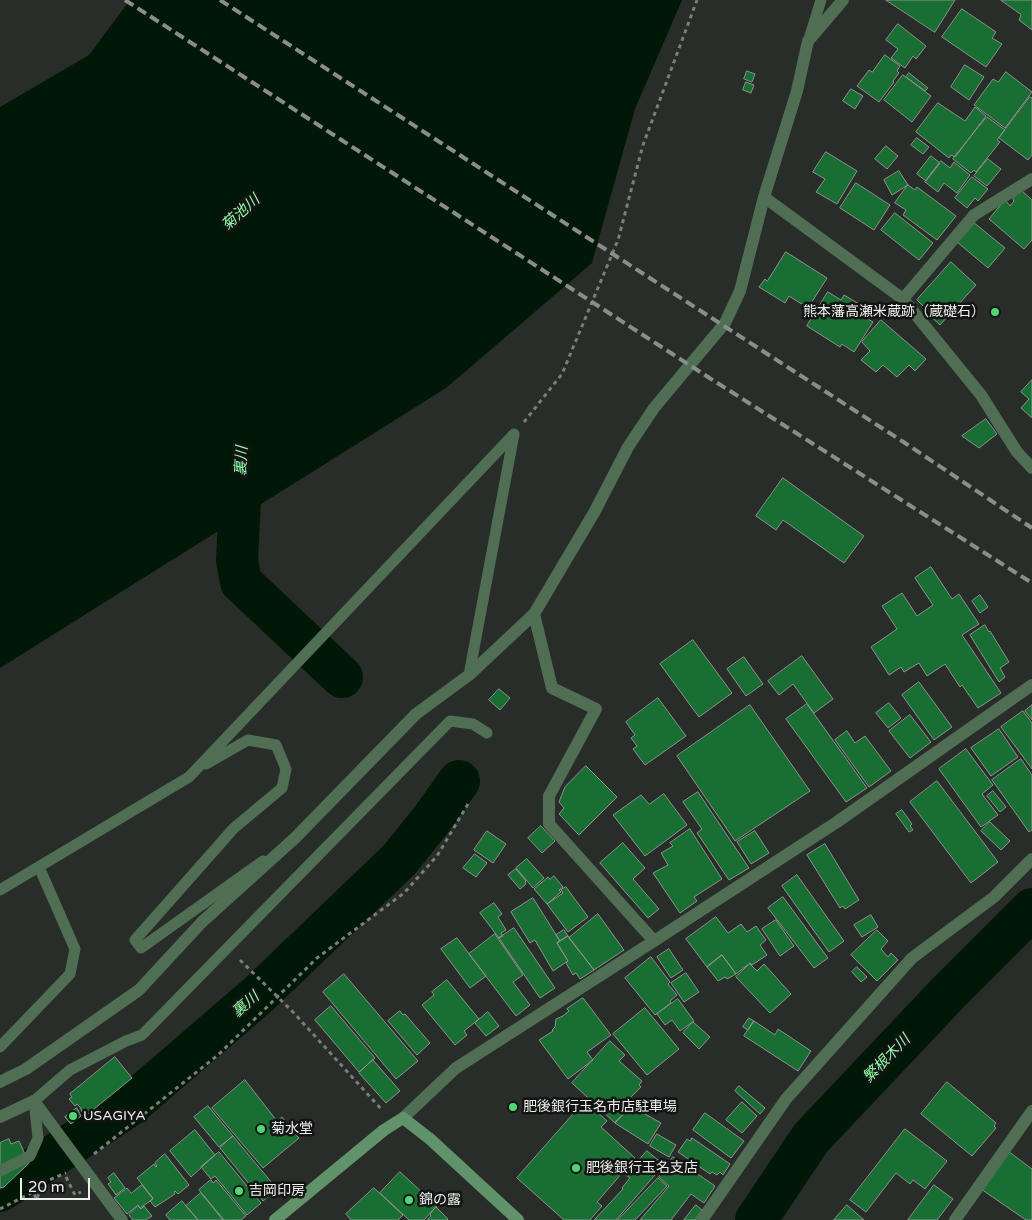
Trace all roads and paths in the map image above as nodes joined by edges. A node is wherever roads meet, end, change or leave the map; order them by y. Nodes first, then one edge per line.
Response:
1 (697, 0) edge
2 (821, 0) edge
3 (843, 0) edge
4 (808, 41) junction
5 (1032, 179) edge
6 (764, 197) junction
7 (903, 299) junction
8 (514, 434) junction
9 (1032, 468) edge
10 (534, 614) junction
11 (469, 675) junction
12 (1032, 685) edge
13 (487, 733) dead end
14 (196, 770) junction
15 (468, 804) dead end
16 (295, 838) junction
17 (1032, 859) edge
18 (38, 867) junction
19 (0, 890) edge
20 (654, 942) junction
21 (254, 974) dead end
22 (0, 1047) edge
23 (0, 1082) edge
24 (34, 1100) junction
25 (1032, 1111) edge
26 (0, 1117) edge
27 (402, 1118) junction
28 (124, 1131) dead end
29 (0, 1171) edge
30 (44, 1182) dead end
31 (0, 1209) edge
32 (122, 1220) edge
33 (275, 1220) edge
34 (518, 1220) edge
35 (702, 1220) edge
36 (955, 1220) edge

1 - 8 path
2 - 4 lane
3 - 4 street
4 - 6 street
5 - 7 street
6 - 7 street
6 - 10 street
7 - 9 street
8 - 11 lane
8 - 14 lane
10 - 11 street
10 - 20 street
11 - 16 street
12 - 20 street
13 - 24 lane
14 - 16 lane
14 - 18 lane
15 - 28 path
16 - 23 street
17 - 35 street
18 - 19 lane
18 - 22 lane
20 - 27 street
21 - 27 path
24 - 26 street
24 - 29 lane
24 - 32 street
25 - 36 street
27 - 33 street
27 - 34 street
30 - 31 path

